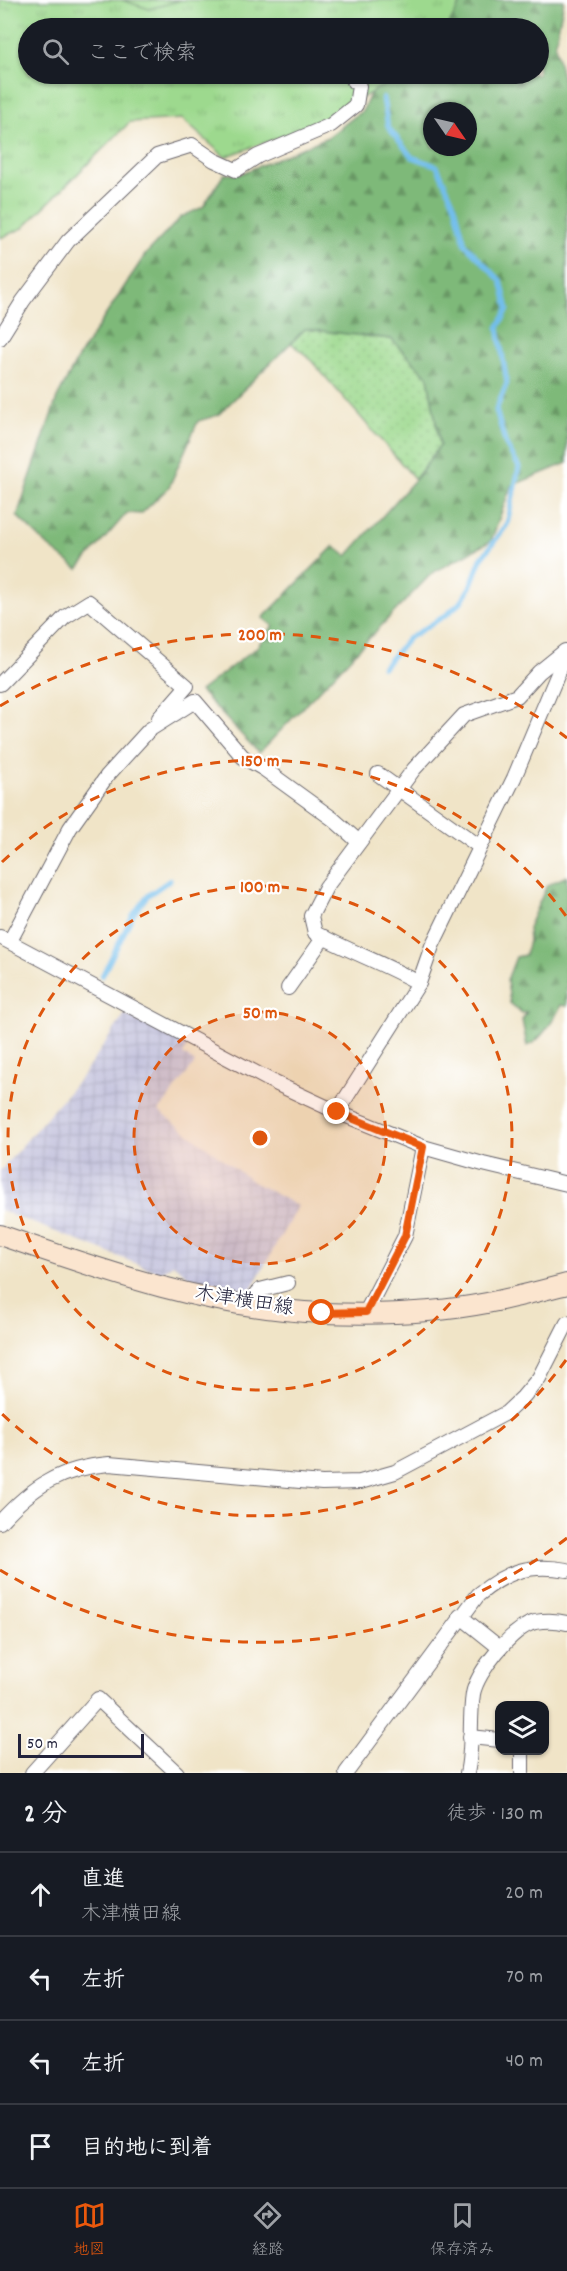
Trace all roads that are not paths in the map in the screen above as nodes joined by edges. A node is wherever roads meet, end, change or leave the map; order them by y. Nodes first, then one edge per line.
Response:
1 (357, 84) edge
2 (0, 338) edge
3 (567, 651) edge
4 (0, 684) edge
5 (149, 730) junction
6 (378, 774) dead end
7 (398, 790) junction
8 (359, 842) junction
9 (480, 847) junction
10 (324, 937) junction
11 (5, 939) edge
12 (419, 983) junction
13 (288, 988) dead end
14 (337, 1112) junction
15 (423, 1147) junction
16 (567, 1184) edge
17 (0, 1235) edge
18 (288, 1283) dead end
19 (567, 1284) edge
20 (247, 1305) junction
21 (366, 1312) junction
22 (567, 1323) edge
23 (0, 1522) edge
24 (567, 1570) edge
25 (460, 1616) junction
26 (567, 1623) edge
27 (500, 1648) junction
28 (470, 1737) junction
29 (495, 1740) edge
30 (522, 1755) edge
31 (32, 1773) edge
32 (177, 1773) edge
33 (346, 1773) edge
34 (467, 1773) edge
35 (522, 1773) edge

1 - 2 street
3 - 7 street
3 - 9 street
4 - 5 street
5 - 8 street
5 - 11 street
6 - 7 street
7 - 8 street
7 - 9 street
8 - 10 street
9 - 12 street
10 - 12 street
10 - 13 street
11 - 14 street
12 - 14 street
14 - 15 street
15 - 16 street
15 - 21 street
17 - 20 main road, 木津横田線
18 - 20 street
19 - 21 main road, 木津横田線
20 - 21 main road, 木津横田線
22 - 23 street
24 - 25 street
25 - 27 street
25 - 33 street
26 - 27 street
27 - 28 street
28 - 29 street
28 - 34 street
30 - 35 street
31 - 32 street

